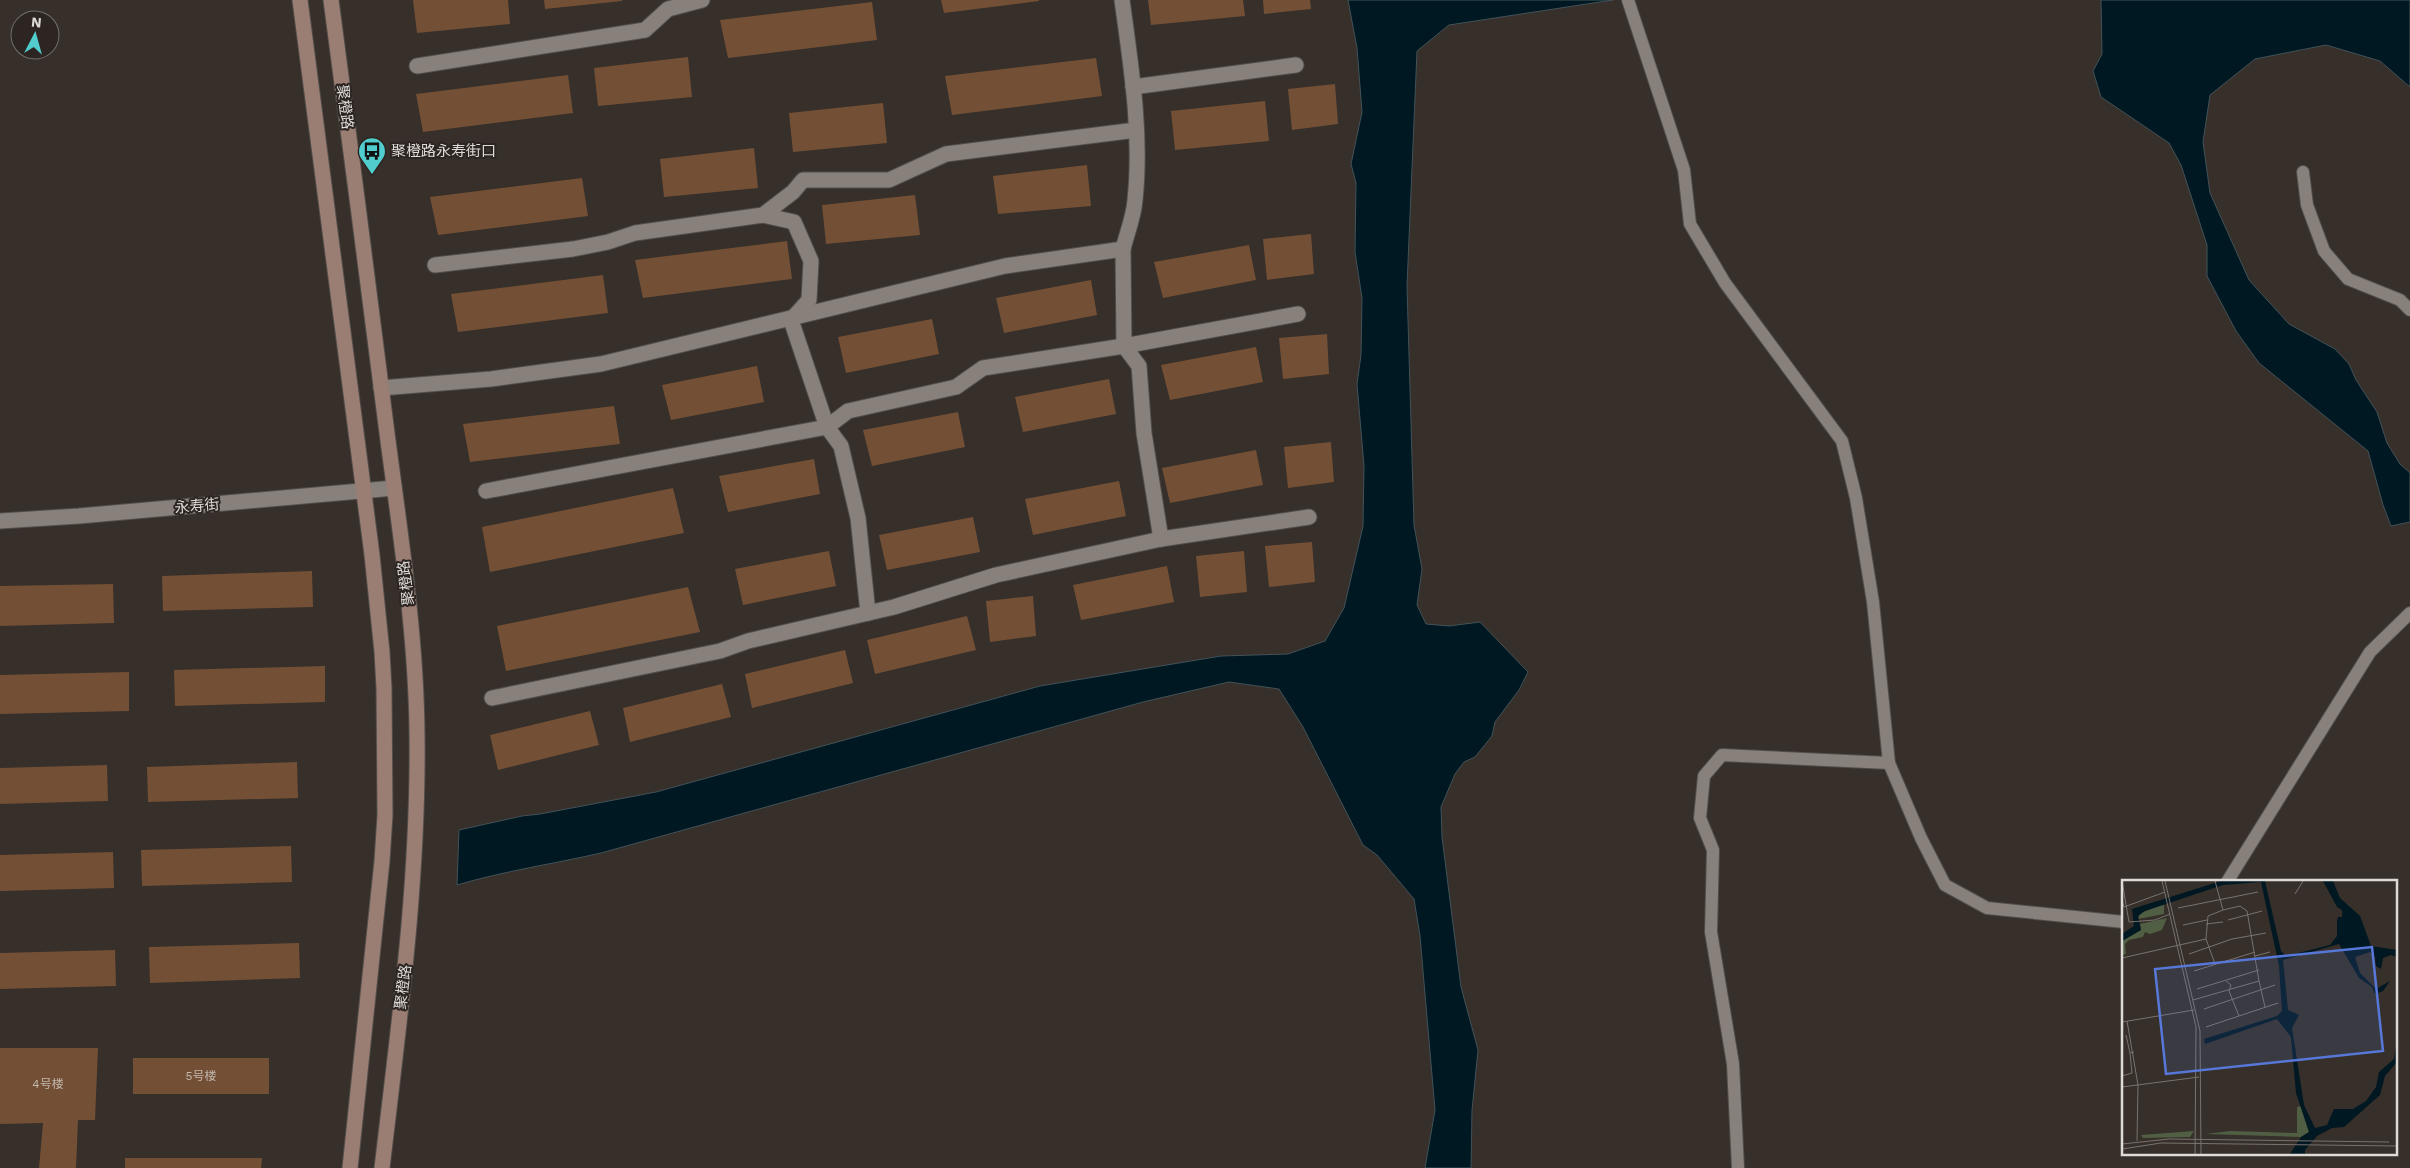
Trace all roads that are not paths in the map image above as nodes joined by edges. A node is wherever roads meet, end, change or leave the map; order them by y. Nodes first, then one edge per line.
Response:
1 (300, 0) edge
2 (331, 0) edge
3 (702, 0) edge
4 (1122, 0) edge
5 (1628, 0) edge
6 (667, 5) edge
7 (1296, 64) dead end
8 (417, 66) dead end
9 (1134, 87) junction
10 (1136, 130) junction
11 (2304, 172) dead end
12 (763, 215) junction
13 (1123, 249) junction
14 (435, 265) dead end
15 (2410, 310) edge
16 (1298, 314) dead end
17 (791, 320) junction
18 (1124, 346) junction
19 (381, 388) junction
20 (827, 427) junction
21 (394, 488) junction
22 (486, 491) dead end
23 (364, 492) junction
24 (1309, 517) dead end
25 (0, 521) edge
26 (1162, 539) junction
27 (868, 613) junction
28 (2410, 613) edge
29 (492, 698) dead end
30 (1889, 763) junction
31 (2228, 880) edge
32 (2122, 922) edge
33 (350, 1168) edge
34 (382, 1168) edge
35 (1738, 1168) edge

1 - 23 street, 聚橙路
2 - 19 street, 聚橙路
3 - 6 street
4 - 9 street
5 - 30 lane
6 - 8 street
7 - 9 street
9 - 10 street
10 - 12 street
10 - 13 street
11 - 15 lane
12 - 14 street
12 - 17 street
13 - 17 street
13 - 18 street
16 - 18 street
17 - 19 street
17 - 20 street
18 - 20 street
18 - 26 street
19 - 21 street, 聚橙路
20 - 22 street
20 - 27 street
21 - 23 street, 永寿街
21 - 34 street, 聚橙路
23 - 25 street, 永寿街
23 - 33 street, 聚橙路
24 - 26 street
26 - 27 street
27 - 29 street
28 - 31 lane
30 - 32 lane
30 - 35 lane

